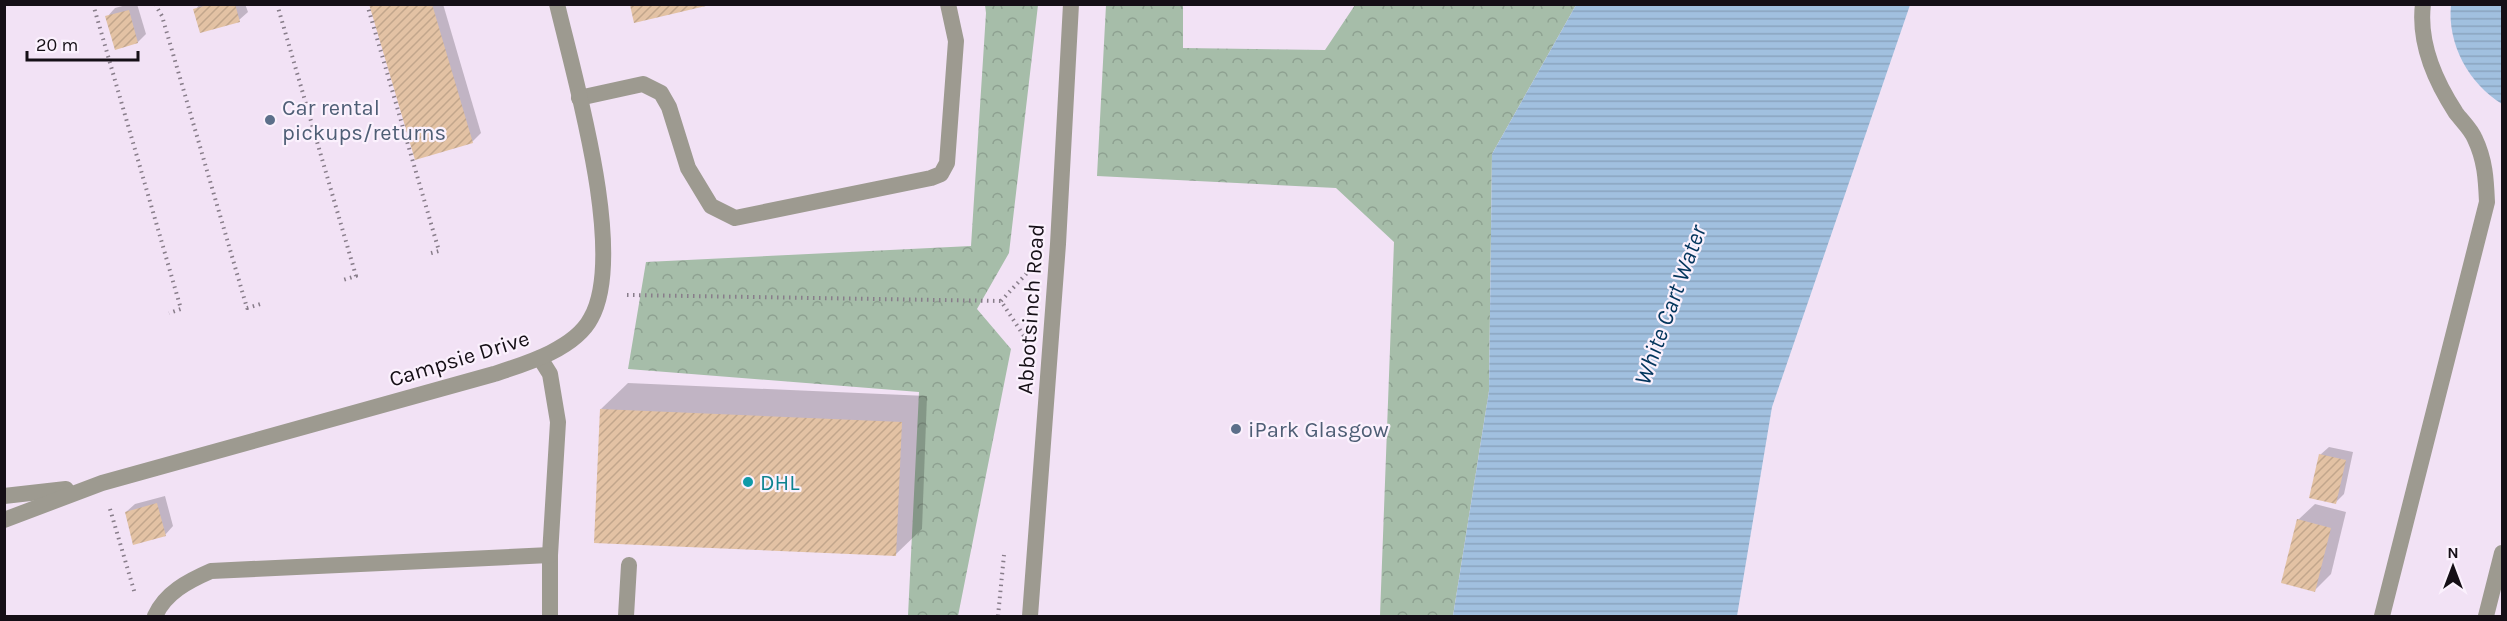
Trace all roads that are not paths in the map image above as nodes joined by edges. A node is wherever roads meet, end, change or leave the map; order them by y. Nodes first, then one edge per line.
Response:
1 (557, 4) edge
2 (948, 4) edge
3 (1071, 4) edge
4 (2423, 4) edge
5 (579, 98) junction
6 (540, 358) junction
7 (96, 485) junction
8 (4, 496) edge
9 (4, 520) edge
10 (2502, 552) edge
11 (550, 555) junction
12 (629, 565) dead end
13 (158, 610) edge
14 (550, 616) edge
15 (626, 616) edge
16 (1030, 616) edge
17 (2382, 616) edge
18 (2486, 616) edge

1 - 5 street, Campsie Drive
2 - 5 street
3 - 16 street, Abbotsinch Road
4 - 17 street
5 - 6 street, Campsie Drive
6 - 7 street, Campsie Drive
6 - 11 street
7 - 8 street, Campsie Drive
7 - 9 street, Campsie Drive
10 - 18 street
11 - 13 street
11 - 14 street
12 - 15 street

